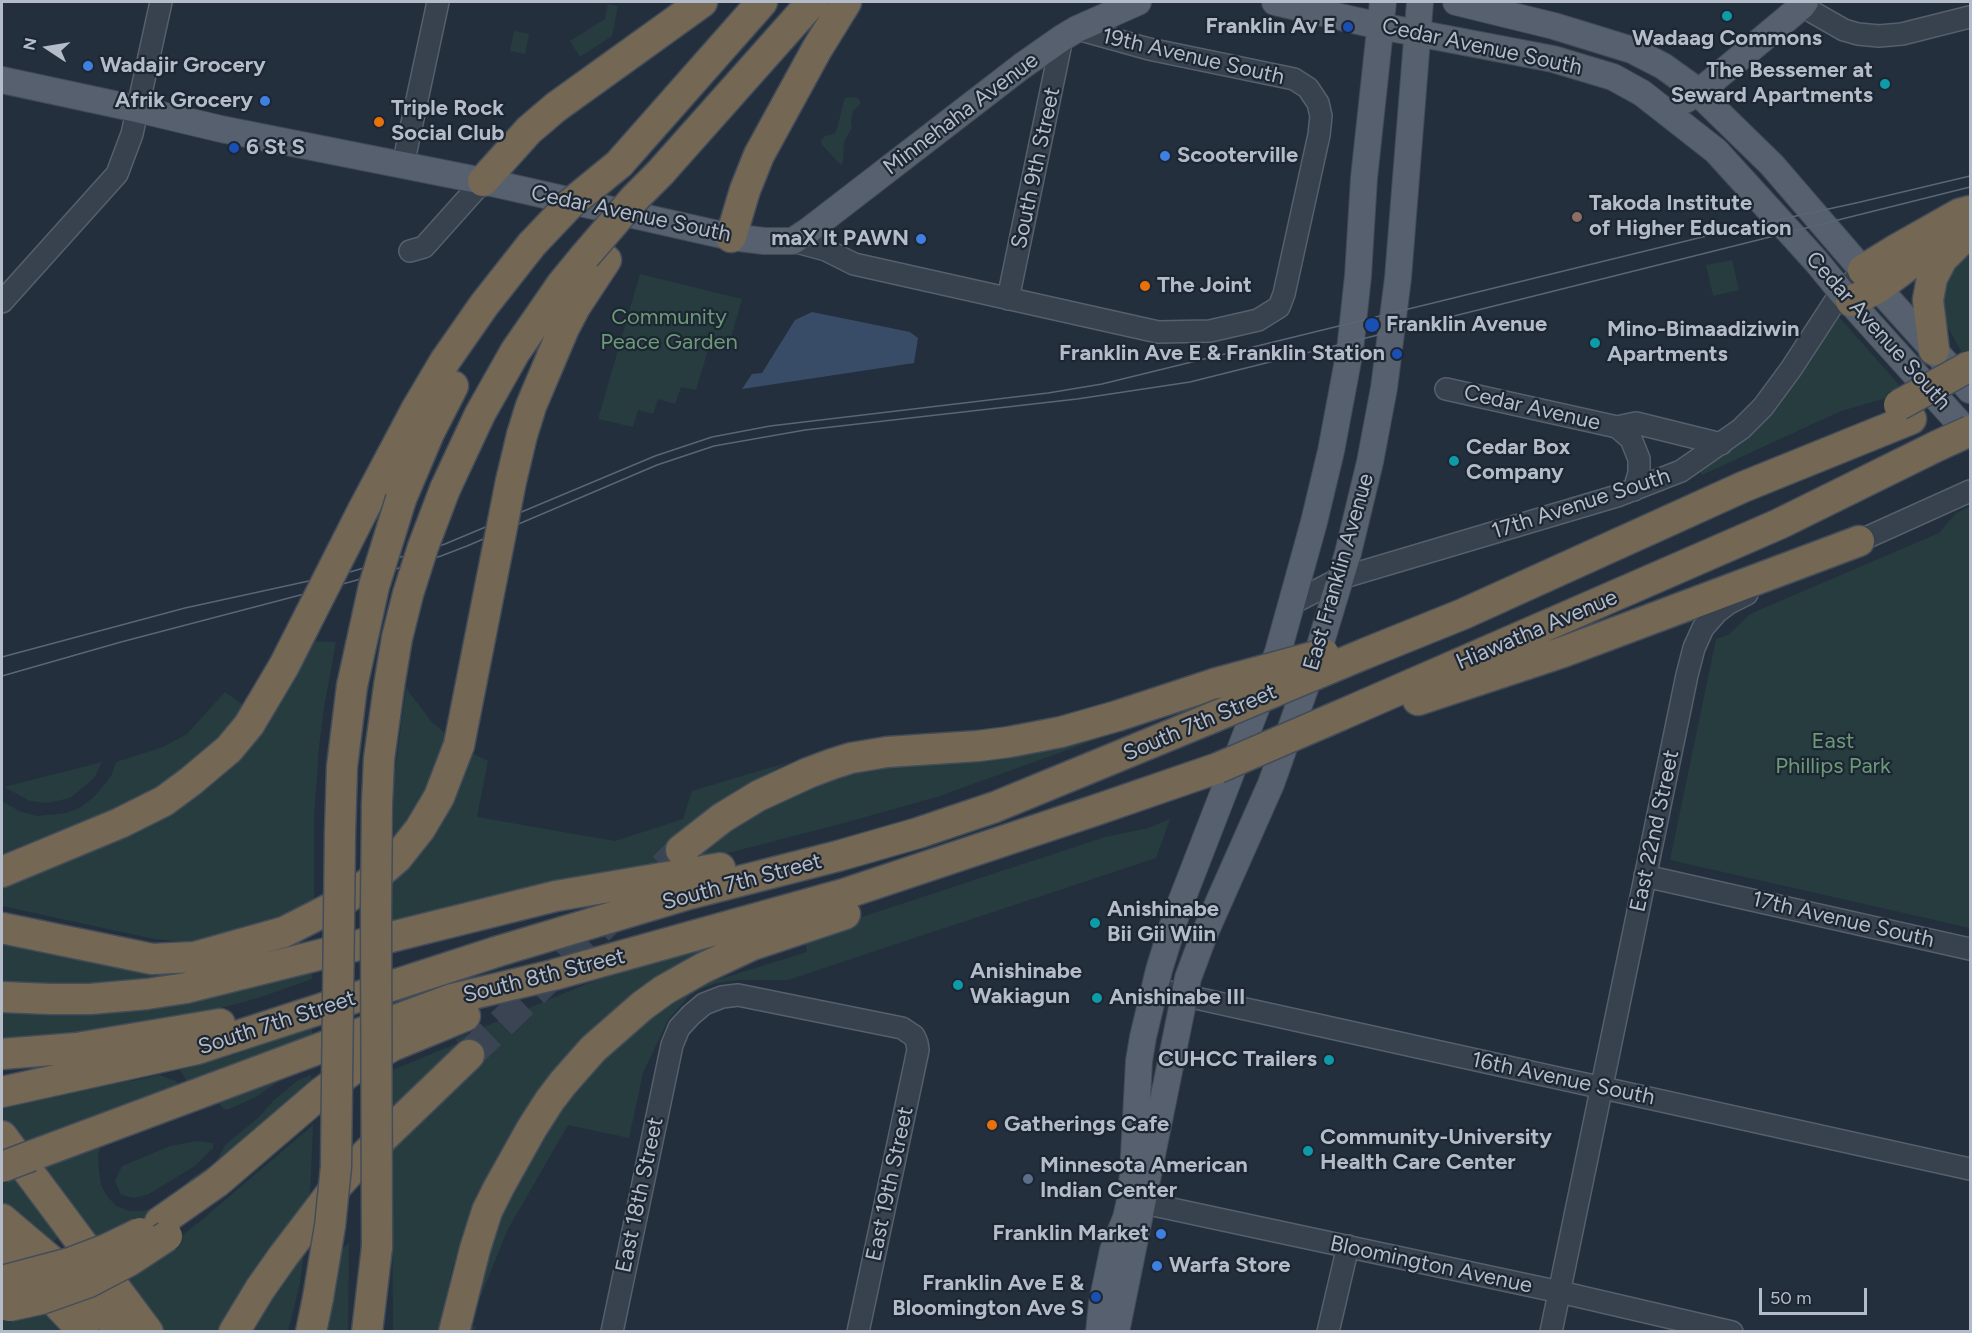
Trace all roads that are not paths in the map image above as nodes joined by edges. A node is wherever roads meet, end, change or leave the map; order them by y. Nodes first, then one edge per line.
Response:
1 (161, 2) edge
2 (438, 2) edge
3 (702, 2) edge
4 (762, 2) edge
5 (812, 2) edge
6 (846, 2) edge
7 (1138, 2) edge
8 (1275, 2) edge
9 (1411, 2) edge
10 (1420, 2) edge
11 (1456, 2) edge
12 (1803, 4) edge
13 (1381, 14) edge
14 (1518, 17) junction
15 (1971, 17) edge
16 (1070, 33) junction
17 (1418, 33) junction
18 (1512, 50) junction
19 (2, 80) edge
20 (1699, 92) junction
21 (1653, 100) junction
22 (137, 109) junction
23 (403, 165) junction
24 (483, 181) junction
25 (1969, 227) edge
26 (731, 237) junction
27 (793, 241) junction
28 (540, 246) junction
29 (410, 251) dead end
30 (596, 258) junction
31 (1871, 279) junction
32 (1847, 297) junction
33 (1008, 299) junction
34 (2, 302) edge
35 (1258, 320) joint
36 (1934, 350) junction
37 (1971, 366) edge
38 (1446, 389) dead end
39 (1971, 390) edge
40 (1905, 412) junction
41 (1617, 427) junction
42 (1971, 433) edge
43 (1721, 444) junction
44 (1634, 490) junction
45 (1971, 491) edge
46 (1859, 541) junction
47 (1341, 578) junction
48 (1291, 604) junction
49 (1463, 614) joint
50 (1366, 648) junction
51 (1340, 721) junction
52 (1096, 810) junction
53 (918, 833) junction
54 (681, 850) tunnel mouth
55 (14, 867) edge
56 (1645, 876) junction
57 (2, 913) edge
58 (2, 928) edge
59 (1971, 949) edge
60 (214, 950) junction
61 (499, 951) junction
62 (614, 958) junction
63 (1155, 988) junction
64 (1185, 996) junction
65 (2, 997) edge
66 (914, 1036) joint
67 (2, 1054) edge
68 (469, 1056) tunnel mouth
69 (1601, 1087) junction
70 (8, 1091) edge
71 (2, 1136) edge
72 (2, 1167) edge
73 (1971, 1169) edge
74 (1137, 1202) junction
75 (2, 1219) edge
76 (1347, 1246) junction
77 (377, 1247) junction
78 (2, 1255) edge
79 (1560, 1292) junction
80 (4, 1298) edge
81 (84, 1332) edge
82 (122, 1332) edge
83 (148, 1332) edge
84 (234, 1332) edge
85 (310, 1332) edge
86 (367, 1332) edge
87 (378, 1332) edge
88 (454, 1332) edge
89 (612, 1332) edge
90 (858, 1332) edge
91 (1099, 1332) edge
92 (1116, 1332) edge
93 (1328, 1332) edge
94 (1551, 1332) edge
95 (1732, 1332) edge

1 - 22 street
2 - 23 street
3 - 24 highway
4 - 28 highway, bridge
5 - 30 highway, bridge
6 - 26 highway
7 - 16 main road, Minnehaha Avenue
8 - 13 main road, Cedar Avenue South
9 - 17 main road
10 - 17 main road, East Franklin Avenue
11 - 14 main road, Cedar Avenue South
12 - 15 street
12 - 20 main road
13 - 17 main road, Cedar Avenue South
13 - 48 main road, East Franklin Avenue
14 - 18 main road
14 - 20 main road, Cedar Avenue South
16 - 27 main road, Minnehaha Avenue
16 - 33 street, South 9th Street
16 - 35 street, 19th Avenue South
17 - 18 main road, Cedar Avenue South
17 - 47 main road, East Franklin Avenue
18 - 21 main road, Cedar Avenue South
19 - 22 main road, Cedar Avenue South
20 - 21 main road
20 - 31 main road, Cedar Avenue South
21 - 32 main road, Cedar Avenue South
22 - 23 main road, Cedar Avenue South
22 - 34 street
23 - 24 main road, Cedar Avenue South
24 - 26 main road, Cedar Avenue South
24 - 29 street
25 - 31 highway
25 - 36 highway
26 - 27 main road, Cedar Avenue South
27 - 33 street, Cedar Avenue South
28 - 55 highway, bridge
28 - 85 highway, bridge
30 - 60 highway, bridge
30 - 77 highway, bridge
31 - 32 highway
31 - 36 main road, Cedar Avenue South
32 - 42 main road, Cedar Avenue South
32 - 43 street, 17th Avenue South
33 - 35 street, Cedar Avenue South
36 - 39 main road, Cedar Avenue South
37 - 40 highway, bridge
38 - 41 street, Cedar Avenue
39 - 40 highway
40 - 49 highway, Hiawatha Avenue
41 - 43 street, Cedar Avenue
41 - 44 street, Cedar Avenue
42 - 51 highway, Hiawatha Avenue, bridge
43 - 44 street, 17th Avenue South
44 - 47 street, 17th Avenue South
45 - 46 street, East 22nd Street
46 - 51 highway
46 - 56 street, East 22nd Street
47 - 48 street, 17th Avenue South
47 - 64 main road, East Franklin Avenue
48 - 63 main road, East Franklin Avenue
49 - 50 highway, South 7th Street
50 - 53 highway, South 7th Street, bridge
50 - 54 highway, bridge
51 - 52 highway, Hiawatha Avenue, bridge
52 - 62 highway, South 8th Street
52 - 88 highway
53 - 61 highway, South 7th Street
53 - 65 highway
56 - 59 street, 17th Avenue South
56 - 69 street, East 22nd Street
57 - 60 highway
58 - 60 highway
61 - 67 highway
61 - 70 highway, South 7th Street
62 - 72 highway, South 8th Street, bridge
62 - 80 highway, bridge
63 - 64 street, 16th Avenue South
63 - 74 main road, East Franklin Avenue
64 - 69 street, 16th Avenue South
64 - 74 main road, East Franklin Avenue
66 - 89 street, East 18th Street
66 - 90 street, East 19th Street
68 - 84 highway
69 - 73 street, 16th Avenue South
69 - 79 street, East 22nd Street
71 - 83 highway
74 - 76 street, Bloomington Avenue
74 - 91 main road, East Franklin Avenue
74 - 92 main road, East Franklin Avenue
75 - 82 highway
76 - 79 street, Bloomington Avenue
76 - 93 street
77 - 86 highway
77 - 87 highway
78 - 81 highway
79 - 94 street, East 22nd Street
79 - 95 street, Bloomington Avenue

